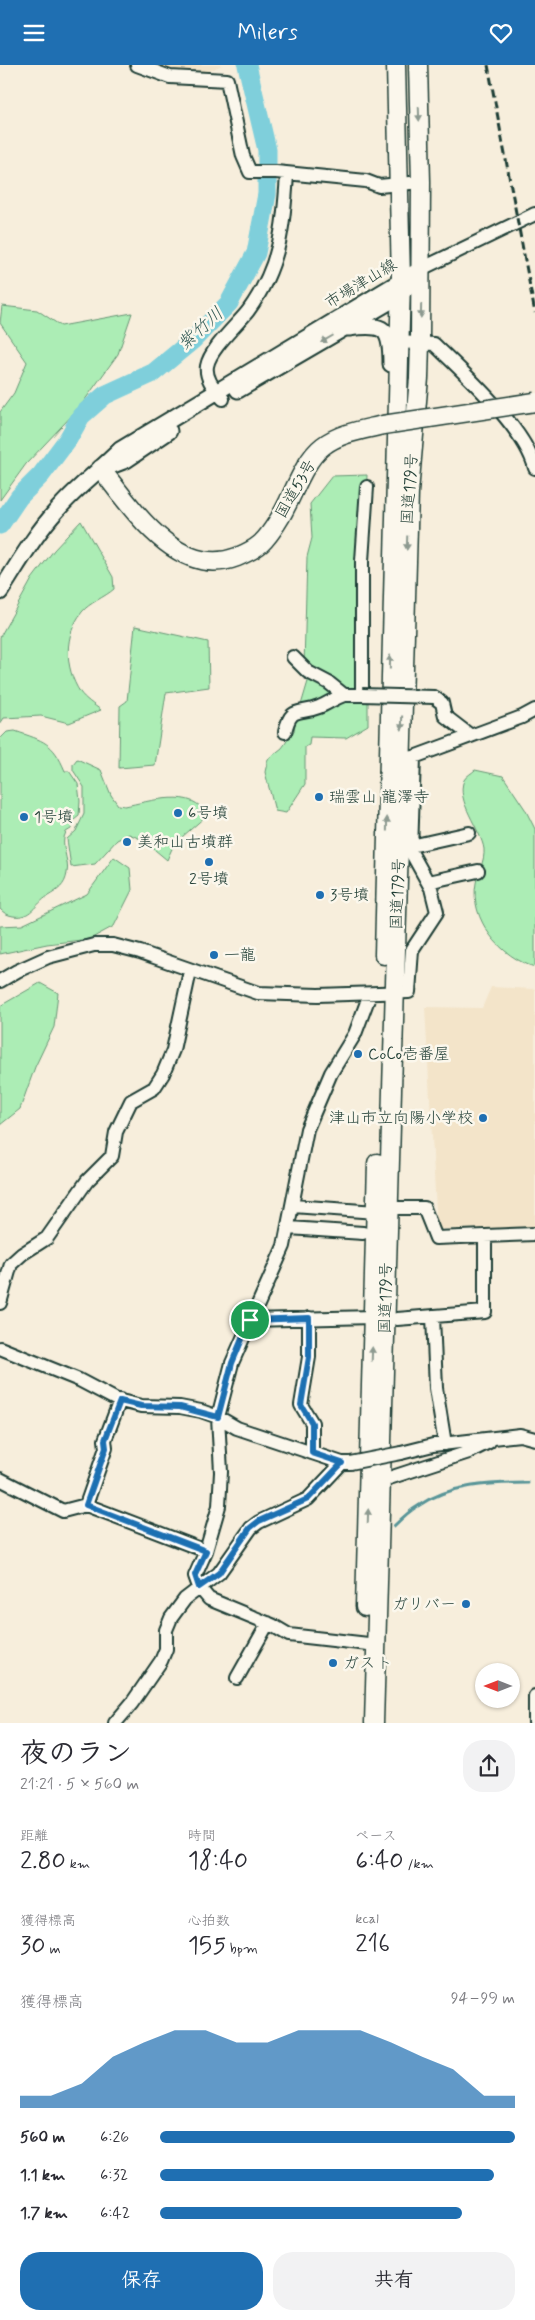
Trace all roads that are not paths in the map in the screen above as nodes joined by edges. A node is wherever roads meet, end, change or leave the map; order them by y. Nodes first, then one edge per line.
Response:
1 (137, 65) edge
2 (396, 65) edge
3 (418, 65) edge
4 (281, 173) junction
5 (421, 182) junction
6 (399, 183) junction
7 (535, 214) edge
8 (421, 269) junction
9 (401, 288) junction
10 (344, 328) junction
11 (420, 341) junction
12 (398, 342) junction
13 (220, 395) junction
14 (397, 402) junction
15 (535, 403) edge
16 (535, 468) edge
17 (101, 469) junction
18 (367, 487) dead end
19 (0, 592) edge
20 (293, 657) dead end
21 (344, 695) junction
22 (362, 695) junction
23 (535, 710) edge
24 (285, 732) dead end
25 (471, 736) junction
26 (401, 759) junction
27 (469, 833) dead end
28 (411, 846) junction
29 (478, 871) dead end
30 (428, 882) junction
31 (190, 971) junction
32 (0, 981) edge
33 (383, 994) junction
34 (293, 1206) junction
35 (382, 1210) junction
36 (289, 1228) junction
37 (363, 1233) dead end
38 (535, 1234) edge
39 (485, 1236) junction
40 (0, 1303) edge
41 (433, 1316) junction
42 (373, 1317) junction
43 (309, 1318) junction
44 (397, 1319) dead end
45 (250, 1320) junction
46 (0, 1348) edge
47 (120, 1401) junction
48 (218, 1417) junction
49 (496, 1438) junction
50 (535, 1439) edge
51 (445, 1444) junction
52 (312, 1453) junction
53 (346, 1463) junction
54 (0, 1479) edge
55 (375, 1483) junction
56 (86, 1505) junction
57 (206, 1551) junction
58 (199, 1587) junction
59 (268, 1623) junction
60 (371, 1644) junction
61 (237, 1679) dead end
62 (535, 1696) edge
63 (114, 1723) edge
64 (362, 1723) edge
65 (374, 1723) edge
66 (535, 1723) edge

1 - 4 street
2 - 6 highway, 国道179号
3 -> 5 highway, 国道179号
4 - 6 street
4 - 13 street
5 - 6 street
5 - 8 highway, 国道179号
6 - 9 highway, 国道179号
7 - 8 street
8 - 9 main road, 市場津山線
8 -> 11 highway, 国道179号
9 - 10 main road, 市場津山線
9 - 12 highway, 国道179号
9 - 13 main road, 市場津山線
10 -> 13 main road, 市場津山線
10 - 14 main road
11 - 12 street
11 - 16 street
11 -> 26 highway, 国道179号
12 - 14 highway, 国道179号
13 - 17 main road, 市場津山線
26 -> 14 highway, 国道179号
15 - 17 highway, 国道53号, bridge
17 - 19 main road, 市場津山線
18 - 22 street
20 - 21 street
21 - 22 street
21 - 24 street
22 - 25 street, bridge
23 - 25 street
25 - 26 street
26 - 28 street
26 - 33 highway, 国道179号
27 - 28 street
28 - 30 street
29 - 30 street
30 - 33 street
31 - 32 street
31 - 33 street
31 - 40 street
33 - 34 street
33 - 35 highway, 国道179号
34 - 35 street
34 - 36 street
35 - 39 street
35 - 42 highway, 国道179号
35 - 55 highway, 国道179号
36 - 37 street
36 - 45 street
38 - 39 street
39 - 41 street
41 - 44 street
41 - 51 street
42 - 43 street
55 -> 42 highway, 国道179号
43 - 45 street
43 - 52 street
45 - 48 street
46 - 47 street
47 - 48 street
47 - 56 street
48 - 52 street
48 - 57 street
49 - 50 street
49 - 51 street
49 - 55 street
51 - 53 street, bridge
52 - 53 street
53 - 58 street
54 - 56 street
55 - 60 highway, 国道179号
56 - 57 street
57 - 58 street
58 - 59 street
58 - 63 street
59 - 60 street
59 - 61 street
60 - 64 highway, 国道179号
60 - 65 highway, 国道179号
62 - 66 street

